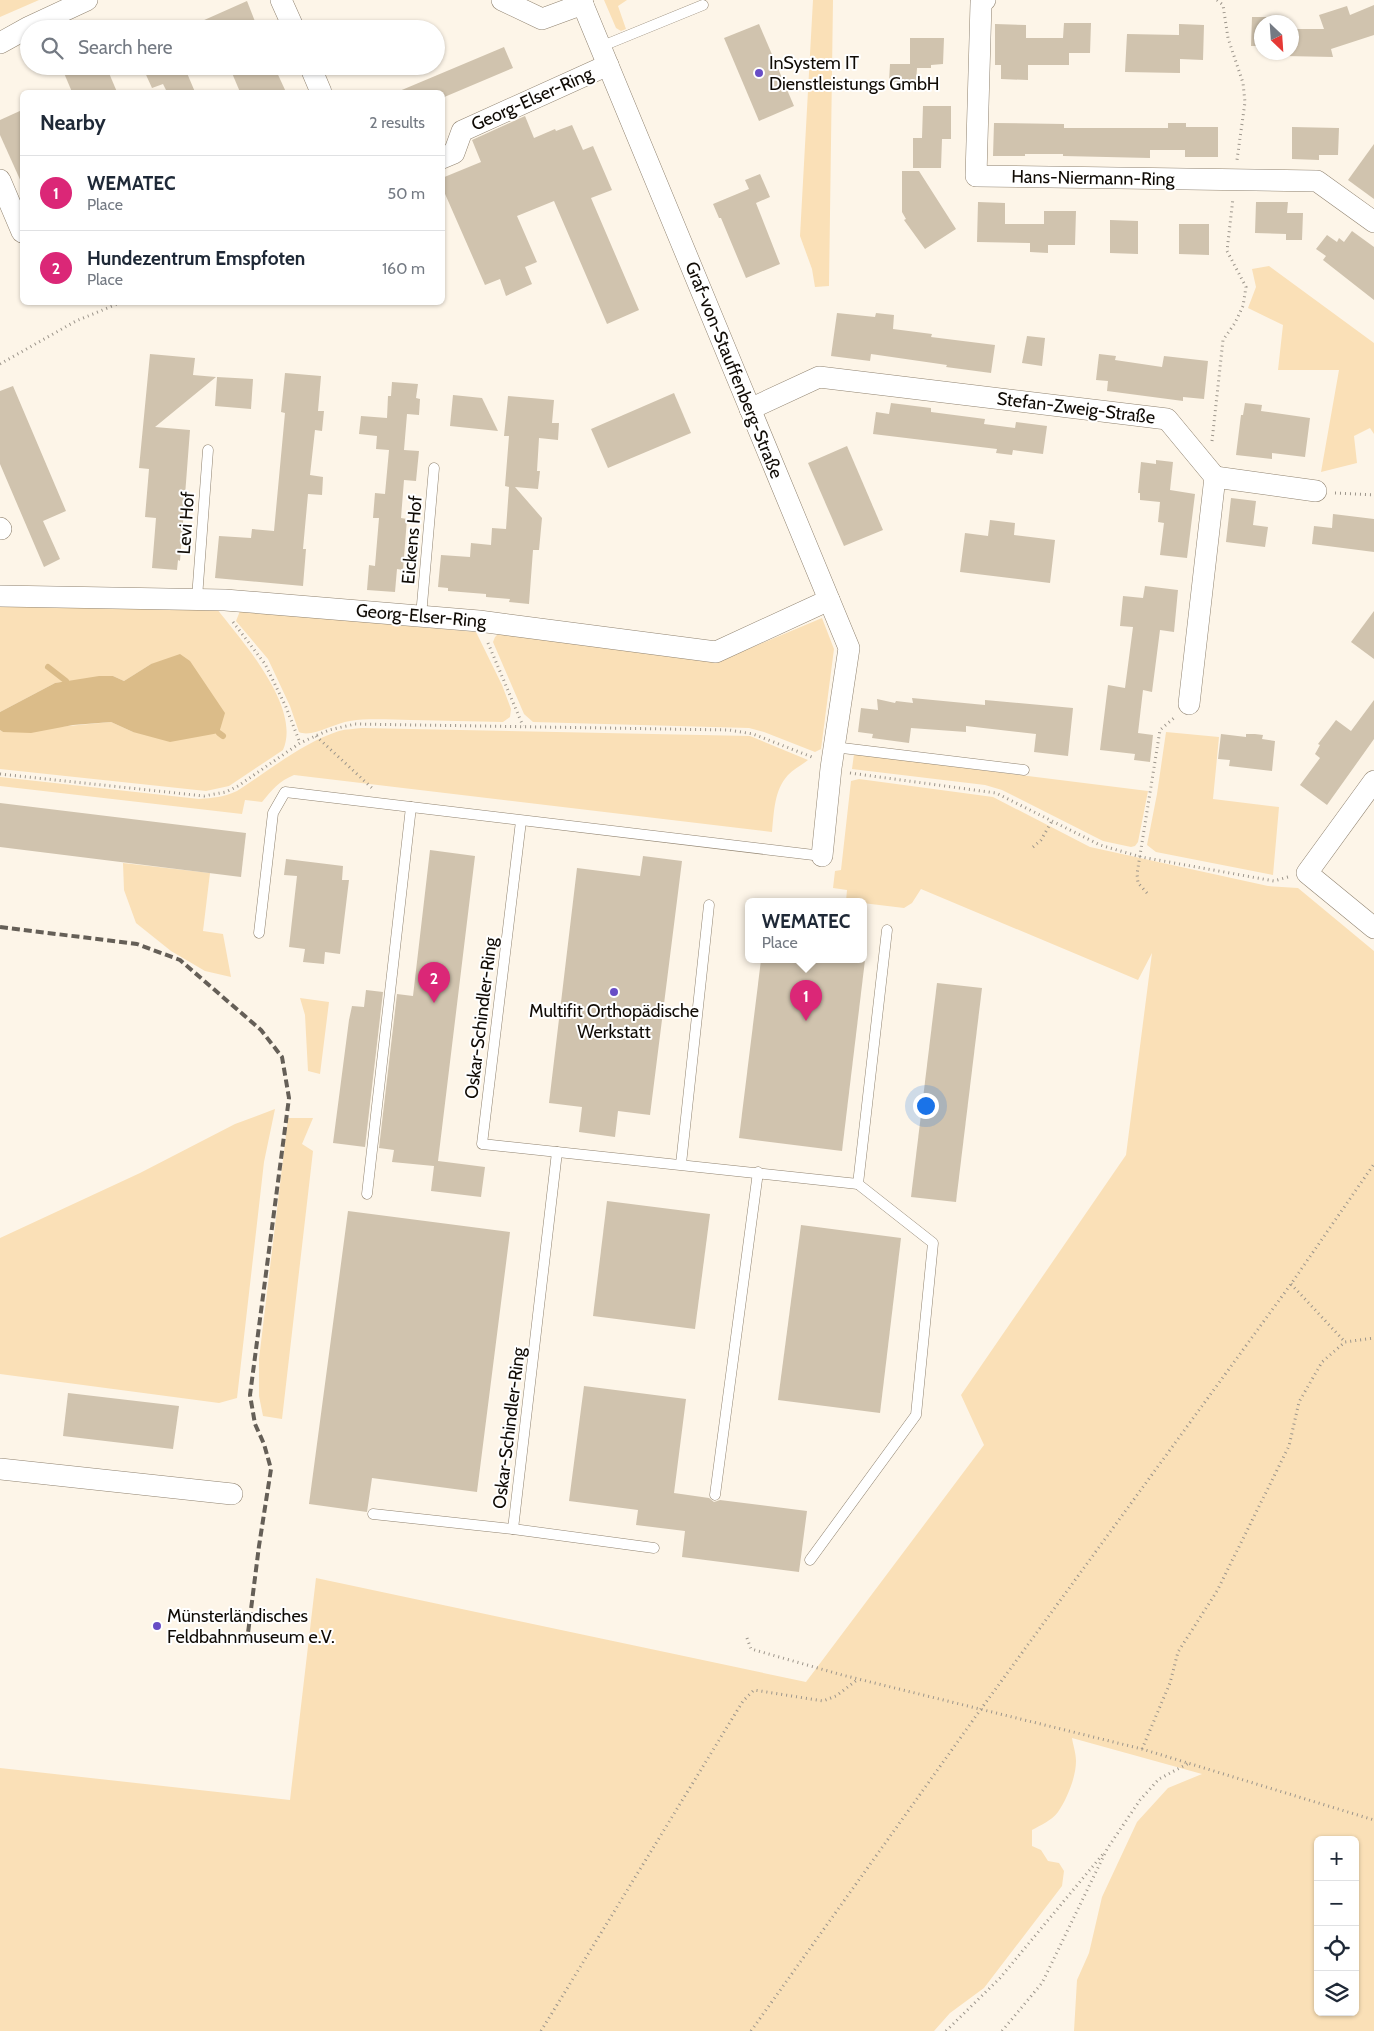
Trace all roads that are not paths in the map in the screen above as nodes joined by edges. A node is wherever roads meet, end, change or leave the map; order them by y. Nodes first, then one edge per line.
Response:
1 (87, 0) edge
2 (281, 0) edge
3 (502, 0) edge
4 (985, 0) edge
5 (582, 2) edge
6 (703, 5) dead end
7 (44, 20) edge
8 (290, 20) edge
9 (20, 32) edge
10 (0, 43) edge
11 (604, 56) junction
12 (314, 75) edge
13 (320, 90) edge
14 (445, 157) edge
15 (0, 180) edge
16 (1374, 222) edge
17 (20, 227) edge
18 (750, 409) junction
19 (208, 450) dead end
20 (434, 468) dead end
21 (1216, 477) junction
22 (1316, 491) road end
23 (0, 596) edge
24 (197, 598) junction
25 (829, 600) junction
26 (421, 616) junction
27 (1190, 704) road end
28 (832, 757) junction
29 (1024, 770) dead end
30 (1374, 781) edge
31 (411, 807) junction
32 (521, 821) junction
33 (822, 856) joint
34 (709, 905) dead end
35 (1374, 928) edge
36 (887, 930) dead end
37 (259, 933) dead end
38 (557, 1152) junction
39 (681, 1164) junction
40 (758, 1172) junction
41 (858, 1184) junction
42 (367, 1194) dead end
43 (0, 1469) edge
44 (232, 1494) dead end
45 (715, 1495) dead end
46 (373, 1514) dead end
47 (513, 1529) junction
48 (654, 1548) dead end
49 (810, 1560) dead end

1 - 7 street
2 - 8 street
3 - 5 street
4 - 16 street, Hans-Niermann-Ring
5 - 11 street, Graf-von-Stauffenberg-Straße
6 - 11 lane
9 - 10 street
11 - 14 street, Georg-Elser-Ring
11 - 18 street, Graf-von-Stauffenberg-Straße
12 - 13 street
15 - 17 street
18 - 21 street, Stefan-Zweig-Straße
18 - 25 street, Graf-von-Stauffenberg-Straße
19 - 24 lane, Levi Hof
20 - 26 lane, Eickens Hof
21 - 22 street
21 - 27 street
23 - 24 street, Georg-Elser-Ring
24 - 26 street, Georg-Elser-Ring
25 - 26 street, Georg-Elser-Ring
25 - 28 street, Graf-von-Stauffenberg-Straße
28 - 29 lane
28 - 33 street, Graf-von-Stauffenberg-Straße
30 - 35 street
31 - 32 lane
31 - 37 lane
31 - 42 lane
32 - 33 lane
32 - 38 lane, Oskar-Schindler-Ring
34 - 39 lane
36 - 41 lane
38 - 39 lane, Oskar-Schindler-Ring
38 - 47 lane, Oskar-Schindler-Ring
39 - 40 lane, Oskar-Schindler-Ring
40 - 41 lane, Oskar-Schindler-Ring
40 - 45 lane
41 - 49 lane
43 - 44 street
46 - 47 lane, Oskar-Schindler-Ring
47 - 48 lane, Oskar-Schindler-Ring

